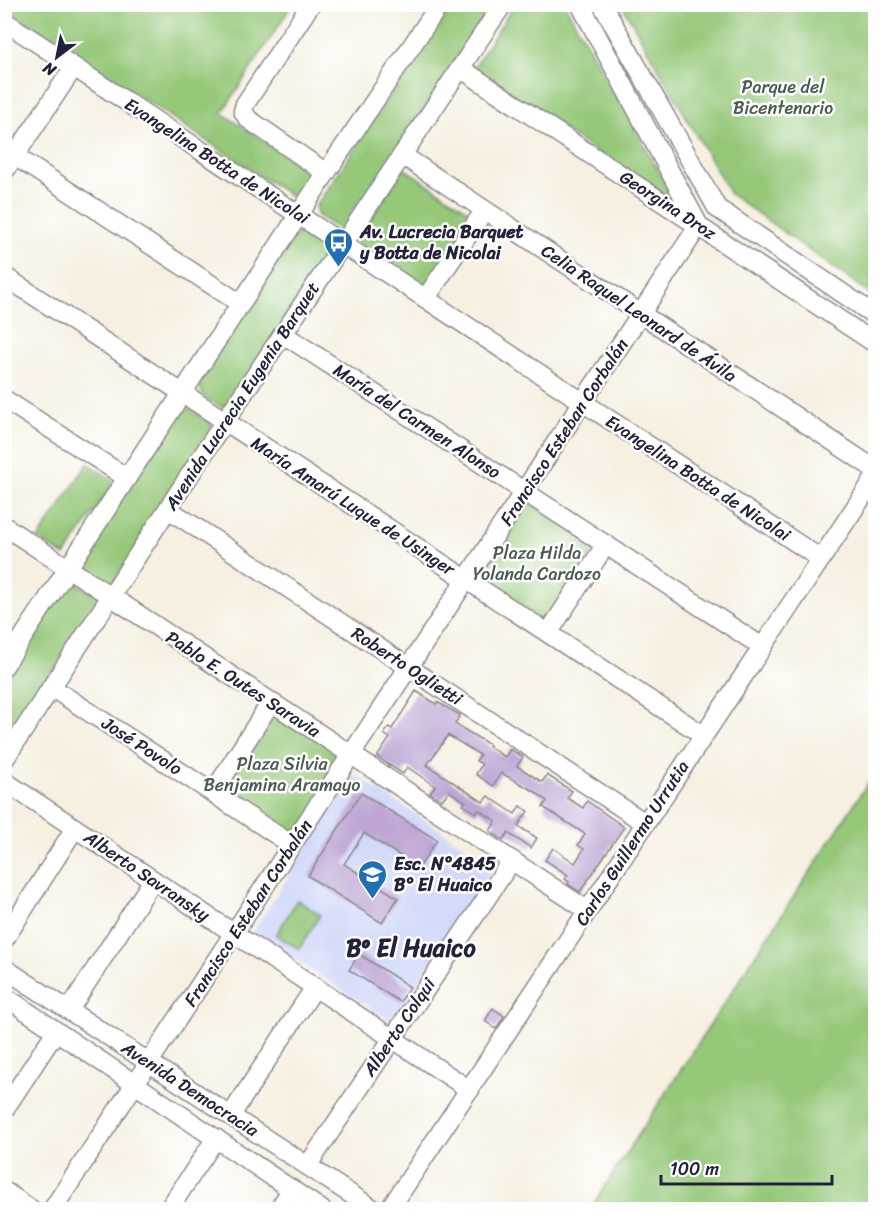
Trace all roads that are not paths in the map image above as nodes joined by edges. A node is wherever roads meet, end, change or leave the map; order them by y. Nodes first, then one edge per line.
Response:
1 (312, 4) edge
2 (440, 4) edge
3 (503, 4) edge
4 (580, 4) edge
5 (602, 4) edge
6 (4, 21) edge
7 (74, 67) junction
8 (460, 68) junction
9 (10, 152) edge
10 (402, 155) junction
11 (4, 172) edge
12 (326, 172) junction
13 (484, 211) junction
14 (298, 215) junction
15 (699, 225) junction
16 (343, 243) junction
17 (4, 276) edge
18 (426, 298) junction
19 (241, 304) junction
20 (641, 314) junction
21 (876, 316) edge
22 (283, 334) junction
23 (876, 344) edge
24 (183, 394) junction
25 (4, 399) edge
26 (582, 402) junction
27 (225, 421) junction
28 (876, 470) edge
29 (876, 476) edge
30 (127, 478) junction
31 (525, 491) junction
32 (168, 509) junction
33 (4, 526) edge
34 (606, 544) junction
35 (820, 559) junction
36 (68, 569) junction
37 (466, 580) junction
38 (111, 597) junction
39 (549, 632) junction
40 (761, 646) junction
41 (7, 658) edge
42 (410, 667) junction
43 (51, 687) junction
44 (271, 702) junction
45 (703, 735) junction
46 (352, 755) junction
47 (4, 760) edge
48 (4, 781) edge
49 (213, 793) junction
50 (645, 823) junction
51 (75, 828) junction
52 (292, 845) junction
53 (512, 860) junction
54 (153, 880) junction
55 (587, 910) junction
56 (234, 933) junction
57 (4, 940) edge
58 (4, 968) edge
59 (315, 987) junction
60 (4, 996) edge
61 (69, 1010) junction
62 (56, 1031) junction
63 (392, 1038) junction
64 (150, 1062) junction
65 (135, 1084) junction
66 (470, 1090) junction
67 (4, 1110) edge
68 (231, 1115) junction
69 (216, 1138) junction
70 (308, 1165) junction
71 (292, 1189) junction
72 (4, 1191) edge
73 (32, 1209) edge
74 (52, 1209) edge
75 (168, 1209) edge
76 (278, 1209) edge
77 (322, 1209) edge
78 (375, 1209) edge
79 (389, 1209) edge

1 - 12 street
2 - 12 street
3 - 8 street, Avenida Lucrecia Eugenia Barquet
4 - 15 street
5 - 21 street, Georgina Droz
6 - 7 street, Evangelina Botta de Nicolai
7 - 9 street
7 - 14 street, Evangelina Botta de Nicolai
8 - 10 street, Avenida Lucrecia Eugenia Barquet
8 - 15 street, Georgina Droz
9 - 11 street
9 - 19 street
10 - 13 street, Celia Raquel Leonard de Ávila
10 - 16 street, Avenida Lucrecia Eugenia Barquet
12 - 14 street
13 - 18 street
13 - 20 street, Celia Raquel Leonard de Ávila
14 - 16 street, Evangelina Botta de Nicolai
14 - 19 street
15 - 20 street, Francisco Esteban Corbalán
15 - 23 street, Georgina Droz
16 - 18 street, Evangelina Botta de Nicolai
16 - 22 street, Avenida Lucrecia Eugenia Barquet
17 - 24 street, María Amarú Luque de Usinger
18 - 26 street, Evangelina Botta de Nicolai
19 - 24 street
20 - 26 street, Francisco Esteban Corbalán
20 - 28 street, Celia Raquel Leonard de Ávila
22 - 27 street, Avenida Lucrecia Eugenia Barquet
22 - 31 street, María del Carmen Alonso
24 - 27 street, María Amarú Luque de Usinger
24 - 30 street
25 - 30 street
26 - 31 street, Francisco Esteban Corbalán
26 - 35 street, Evangelina Botta de Nicolai
27 - 32 street, Avenida Lucrecia Eugenia Barquet
27 - 37 street, María Amarú Luque de Usinger
29 - 35 street, Carlos Guillermo Urrutia
30 - 36 street
31 - 34 street, María del Carmen Alonso
31 - 37 street, Francisco Esteban Corbalán
32 - 38 street, Avenida Lucrecia Eugenia Barquet
32 - 42 street, Roberto Oglietti
33 - 36 street, Pablo E. Outes Saravia
34 - 39 street
34 - 40 street, María del Carmen Alonso
35 - 40 street, Carlos Guillermo Urrutia
36 - 38 street, Pablo E. Outes Saravia
36 - 41 street
37 - 39 street, María Amarú Luque de Usinger
37 - 42 street, Francisco Esteban Corbalán
38 - 43 street, Avenida Lucrecia Eugenia Barquet
38 - 44 street, Pablo E. Outes Saravia
39 - 45 street, María Amarú Luque de Usinger
40 - 45 street, Carlos Guillermo Urrutia
42 - 46 street, Francisco Esteban Corbalán
42 - 50 street, Roberto Oglietti
43 - 47 street, Avenida Lucrecia Eugenia Barquet
43 - 49 street, José Povolo
44 - 46 street, Pablo E. Outes Saravia
44 - 49 street
45 - 50 street, Carlos Guillermo Urrutia
46 - 52 street, Francisco Esteban Corbalán
46 - 53 street, Pablo E. Outes Saravia
48 - 51 street, Alberto Savransky
49 - 52 street, José Povolo
50 - 55 street, Carlos Guillermo Urrutia
51 - 54 street, Alberto Savransky
51 - 57 street
52 - 56 street, Francisco Esteban Corbalán
53 - 55 street, Pablo E. Outes Saravia
53 - 63 street, Alberto Colqui
54 - 56 street, Alberto Savransky
54 - 61 street
55 - 66 street, Carlos Guillermo Urrutia
56 - 59 street, Alberto Savransky
56 - 64 street, Francisco Esteban Corbalán
58 - 61 street, Avenida Democracia
59 - 63 street, Alberto Savransky
59 - 68 street
60 - 62 street, Avenida Democracia
61 - 64 street, Avenida Democracia
62 - 65 street, Avenida Democracia
62 - 67 street
63 - 66 street, Alberto Savransky
63 - 70 street, Alberto Colqui
64 - 65 street, Francisco Esteban Corbalán
64 - 68 street, Avenida Democracia
65 - 69 street, Avenida Democracia
65 - 74 street, Francisco Esteban Corbalán
66 - 79 street, Carlos Guillermo Urrutia
68 - 70 street, Avenida Democracia
69 - 71 street, Avenida Democracia
69 - 75 street
70 - 78 street, Avenida Democracia
71 - 76 street
71 - 77 street, Avenida Democracia
72 - 73 street

